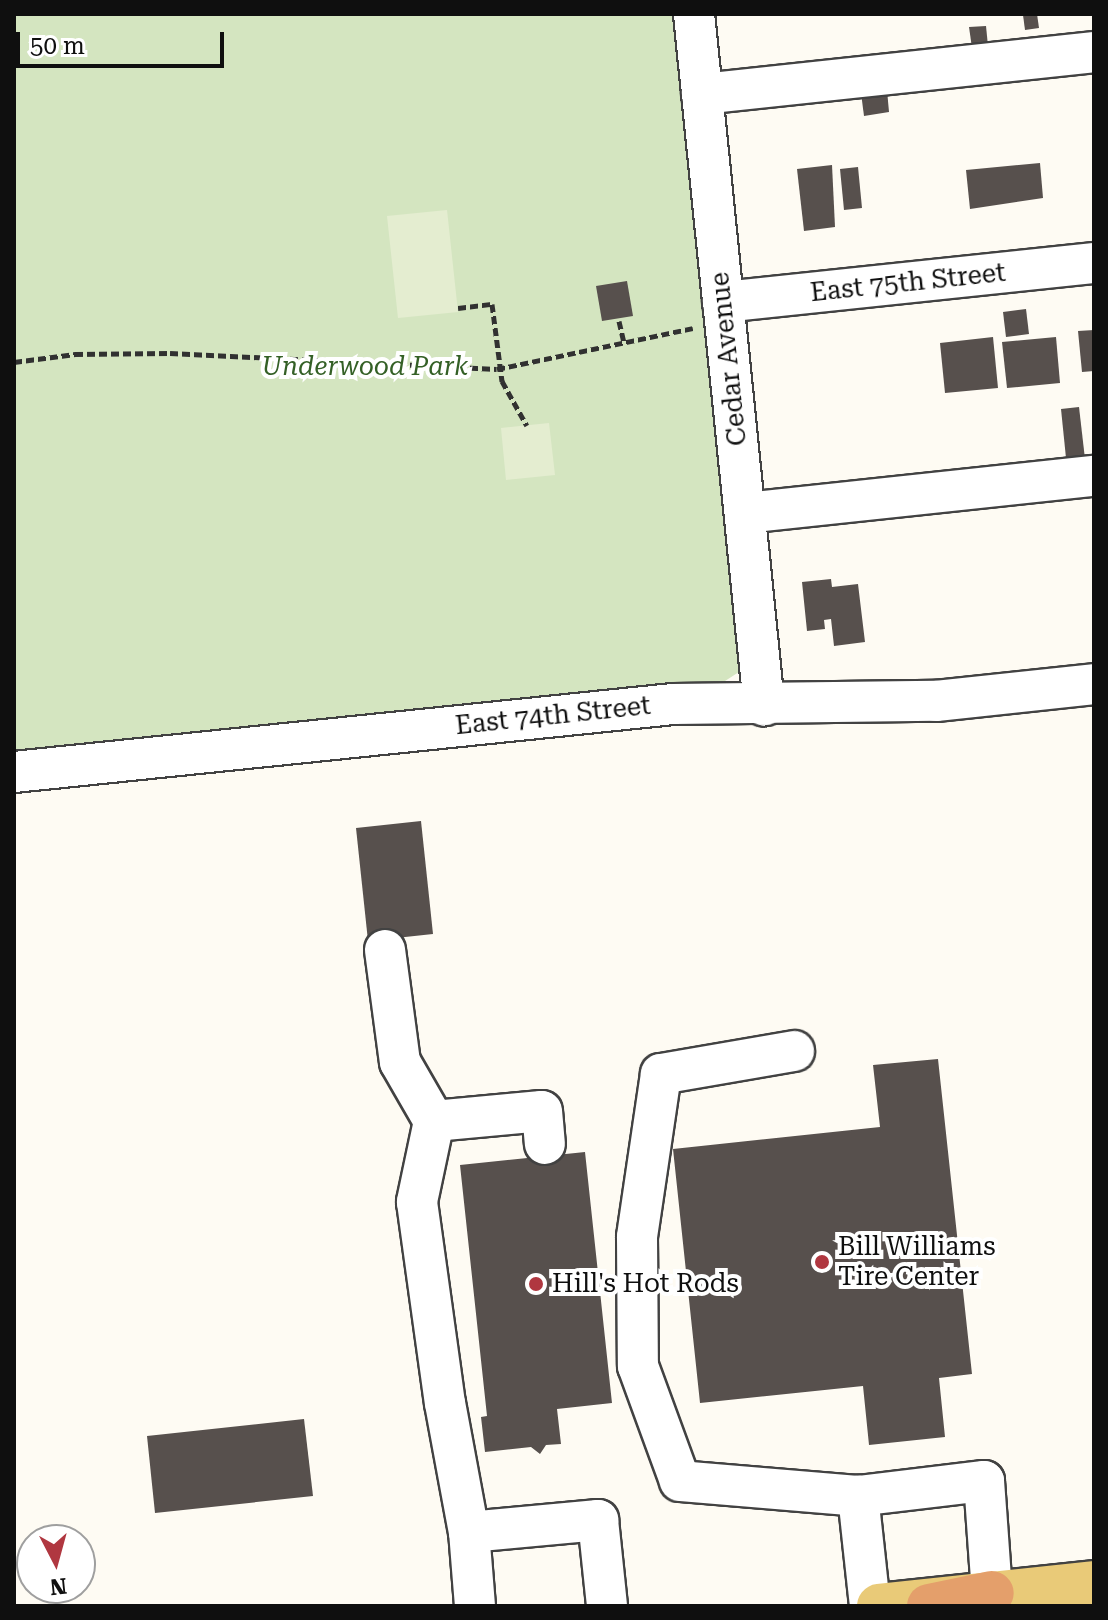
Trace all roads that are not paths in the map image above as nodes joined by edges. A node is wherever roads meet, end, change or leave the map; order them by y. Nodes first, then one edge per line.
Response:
1 (694, 14) edge
2 (1094, 52) edge
3 (702, 94) junction
4 (1094, 263) edge
5 (724, 312) junction
6 (1094, 476) edge
7 (745, 513) junction
8 (1094, 684) edge
9 (764, 705) junction
10 (14, 772) edge
11 (385, 950) dead end
12 (794, 1051) dead end
13 (434, 1121) junction
14 (545, 1144) dead end
15 (858, 1496) junction
16 (469, 1532) junction
17 (1094, 1583) edge
18 (992, 1593) junction
19 (475, 1606) edge
20 (607, 1606) edge
21 (870, 1606) edge
22 (879, 1606) edge
23 (929, 1606) edge

1 - 3 street, Cedar Avenue
2 - 3 street
3 - 5 street, Cedar Avenue
4 - 5 street, East 75th Street
5 - 7 street, Cedar Avenue
6 - 7 street
7 - 9 street, Cedar Avenue
8 - 9 street, East 74th Street
9 - 10 street, East 74th Street
11 - 13 street
12 - 15 street
13 - 14 street
13 - 16 street
15 - 18 street
15 - 21 street
16 - 19 street
16 - 20 street
17 - 18 main road
18 - 22 main road
18 - 23 highway

